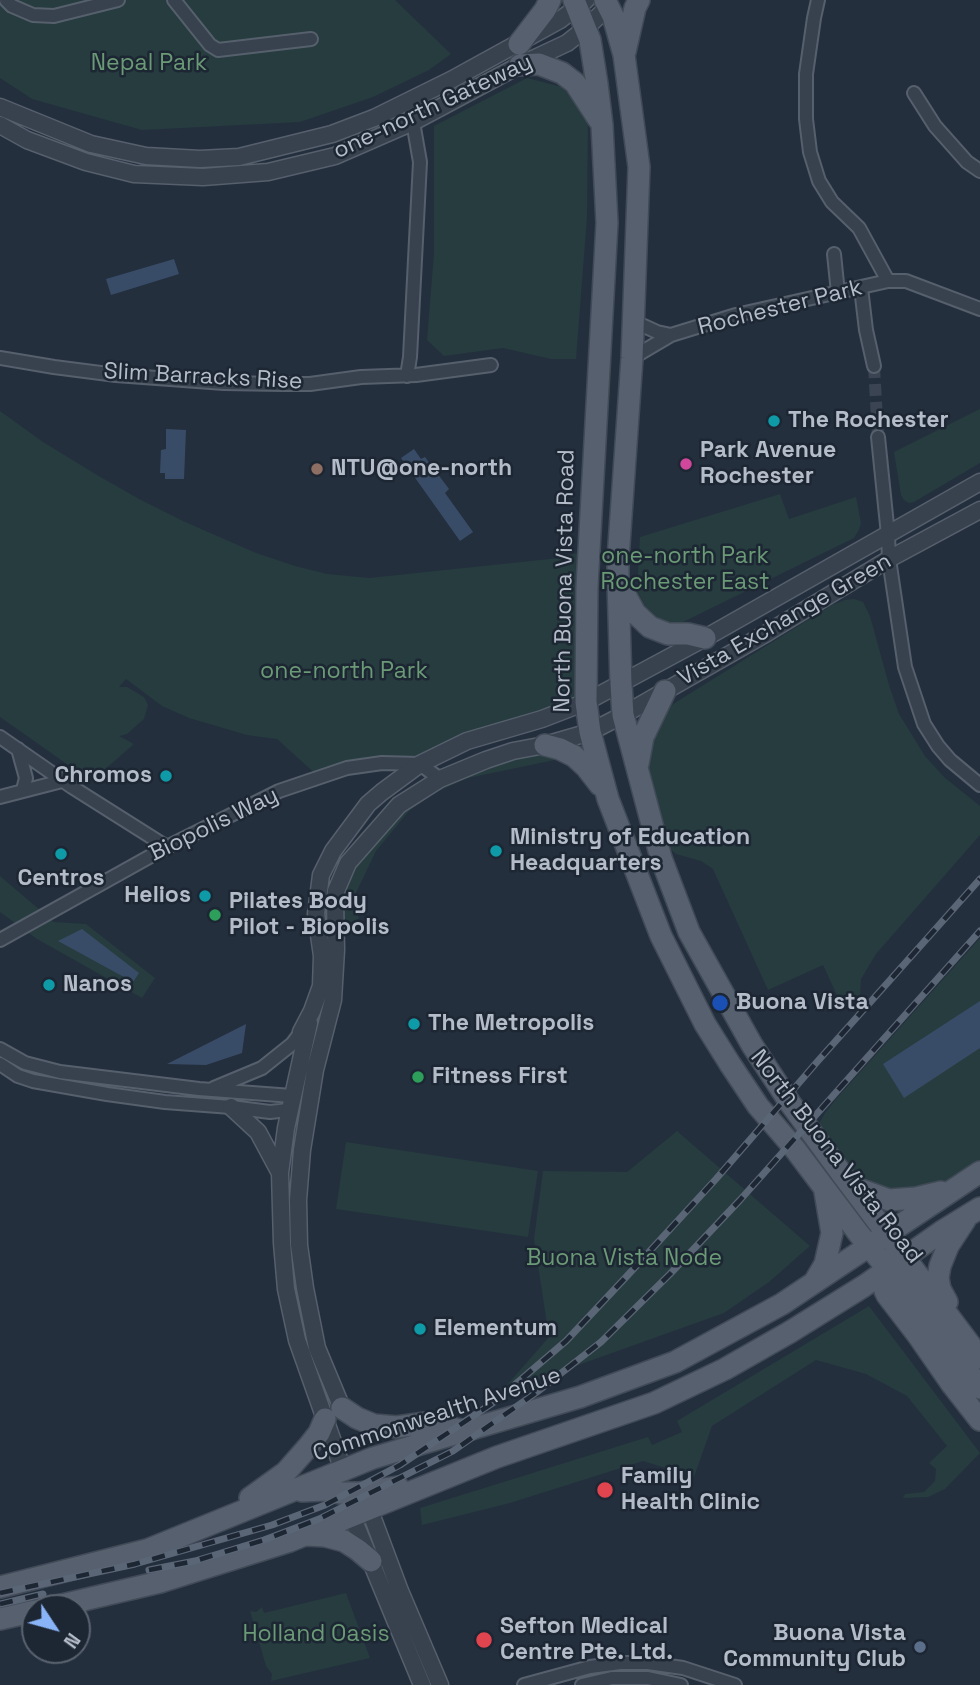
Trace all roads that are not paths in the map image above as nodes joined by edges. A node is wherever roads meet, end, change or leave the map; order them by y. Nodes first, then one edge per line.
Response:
1 (6, 0) edge
2 (118, 0) edge
3 (174, 0) edge
4 (550, 0) edge
5 (639, 0) edge
6 (818, 0) edge
7 (610, 2) edge
8 (579, 3) edge
9 (586, 28) junction
10 (311, 39) dead end
11 (519, 44) junction
12 (624, 55) junction
13 (520, 65) junction
14 (914, 93) dead end
15 (0, 107) edge
16 (412, 122) junction
17 (0, 125) edge
18 (602, 125) junction
19 (980, 171) edge
20 (834, 254) dead end
21 (888, 281) junction
22 (861, 288) junction
23 (838, 293) junction
24 (980, 309) edge
25 (634, 321) junction
26 (671, 335) junction
27 (0, 358) edge
28 (632, 358) junction
29 (491, 365) dead end
30 (874, 366) tunnel mouth
31 (407, 376) junction
32 (878, 436) tunnel mouth
33 (980, 482) edge
34 (980, 510) edge
35 (888, 535) junction
36 (889, 559) junction
37 (618, 582) junction
38 (705, 638) junction
39 (621, 684) junction
40 (664, 691) junction
41 (586, 702) junction
42 (623, 715) junction
43 (590, 732) junction
44 (0, 737) edge
45 (545, 745) junction
46 (18, 749) junction
47 (420, 764) junction
48 (638, 771) junction
49 (440, 779) junction
50 (62, 780) junction
51 (980, 785) edge
52 (23, 790) junction
53 (0, 797) edge
54 (608, 799) junction
55 (167, 847) junction
56 (0, 940) edge
57 (312, 1011) junction
58 (301, 1032) joint
59 (0, 1049) edge
60 (0, 1064) edge
61 (211, 1089) junction
62 (290, 1103) junction
63 (309, 1105) junction
64 (232, 1107) junction
65 (980, 1172) edge
66 (280, 1173) junction
67 (842, 1174) junction
68 (824, 1186) junction
69 (953, 1189) junction
70 (974, 1212) edge
71 (887, 1235) junction
72 (869, 1247) junction
73 (897, 1263) junction
74 (814, 1283) junction
75 (960, 1331) junction
76 (980, 1358) edge
77 (980, 1388) edge
78 (334, 1414) junction
79 (980, 1420) edge
80 (463, 1431) junction
81 (373, 1458) junction
82 (343, 1470) junction
83 (289, 1491) junction
84 (360, 1505) junction
85 (223, 1518) junction
86 (305, 1535) junction
87 (371, 1562) junction
88 (0, 1587) edge
89 (91, 1598) edge
90 (21, 1614) edge
91 (0, 1619) edge
92 (422, 1685) edge
93 (440, 1685) edge
94 (524, 1685) edge
95 (582, 1685) edge
96 (681, 1685) edge
97 (735, 1685) edge

1 - 2 street
3 - 10 street
4 - 11 main road
5 - 12 main road
6 - 21 street, Rochester Park
7 - 9 street, one-north Gateway
7 - 12 main road, North Buona Vista Road
8 - 9 main road, North Buona Vista Road
8 - 11 street, one-north Gateway
9 - 13 street, one-north Gateway
9 - 18 main road, North Buona Vista Road
11 - 15 street, one-north Gateway
12 - 25 main road, North Buona Vista Road
13 - 16 street, one-north Gateway
13 - 18 main road
14 - 19 street
16 - 17 street, one-north Gateway
16 - 31 street
18 - 41 main road, North Buona Vista Road
20 - 23 street
21 - 22 street, Rochester Park
21 - 24 street, Rochester Park
22 - 23 street, Rochester Park
22 - 30 street
23 - 26 street, Rochester Park
25 - 26 street, Rochester Park
25 - 28 main road, North Buona Vista Road
26 - 28 street, Rochester Park
27 - 31 street, Slim Barracks Rise
28 - 37 main road, North Buona Vista Road
29 - 31 street, Slim Barracks Rise
32 - 35 street
33 - 35 street, Vista Exchange Green
34 - 36 street, Vista Exchange Green
35 - 36 street
35 - 38 street, Vista Exchange Green
36 - 40 street, Vista Exchange Green
36 - 51 street
37 - 38 main road
37 - 39 main road, North Buona Vista Road
38 - 39 street, Vista Exchange Green
39 - 41 street, Vista Exchange Green
39 - 42 main road, North Buona Vista Road
40 - 42 street, Vista Exchange Green
40 - 48 main road
41 - 43 main road, North Buona Vista Road
41 - 47 street, Vista Exchange Green
42 - 43 street, Vista Exchange Green
42 - 48 main road, North Buona Vista Road
43 - 45 street, Vista Exchange Green
43 - 54 main road, North Buona Vista Road
44 - 46 street
45 - 49 street, Vista Exchange Green
45 - 54 main road
46 - 50 street
46 - 52 street
47 - 49 street
47 - 55 street, Biopolis Way
47 - 57 street, Vista Exchange Green
48 - 67 main road, North Buona Vista Road
49 - 63 street, Vista Exchange Green
50 - 52 street
50 - 55 street
52 - 53 street
54 - 68 main road, North Buona Vista Road
55 - 56 street, Biopolis Way
57 - 58 street
57 - 62 street
58 - 61 street
59 - 61 street
60 - 64 street
61 - 62 street
62 - 63 street
62 - 64 street
62 - 66 street
63 - 78 street, Vista Exchange Green
64 - 66 street
65 - 69 main road, Commonwealth Avenue
66 - 78 street
67 - 69 main road
67 - 71 main road, North Buona Vista Road
68 - 72 main road, North Buona Vista Road
68 - 74 main road
69 - 71 main road, Commonwealth Avenue
70 - 73 main road
70 - 75 main road
71 - 72 main road, Commonwealth Avenue
71 - 73 main road, North Buona Vista Road
72 - 73 main road, North Buona Vista Road
72 - 74 main road, Commonwealth Avenue
73 - 75 main road, North Buona Vista Road
73 - 77 main road, North Buona Vista Road
73 - 79 main road
73 - 84 main road
74 - 80 main road, Commonwealth Avenue
75 - 76 main road, North Buona Vista Road
78 - 80 main road
78 - 82 street
78 - 85 main road
80 - 81 main road, Commonwealth Avenue
81 - 82 main road, Commonwealth Avenue
81 - 84 main road
82 - 83 main road, Commonwealth Avenue
82 - 84 main road
83 - 84 main road
83 - 85 main road, Commonwealth Avenue
84 - 86 main road
84 - 87 street
84 - 93 street
85 - 88 main road, Commonwealth Avenue
86 - 87 main road
86 - 89 main road
87 - 92 street
90 - 91 main road
94 - 97 street
95 - 96 street

